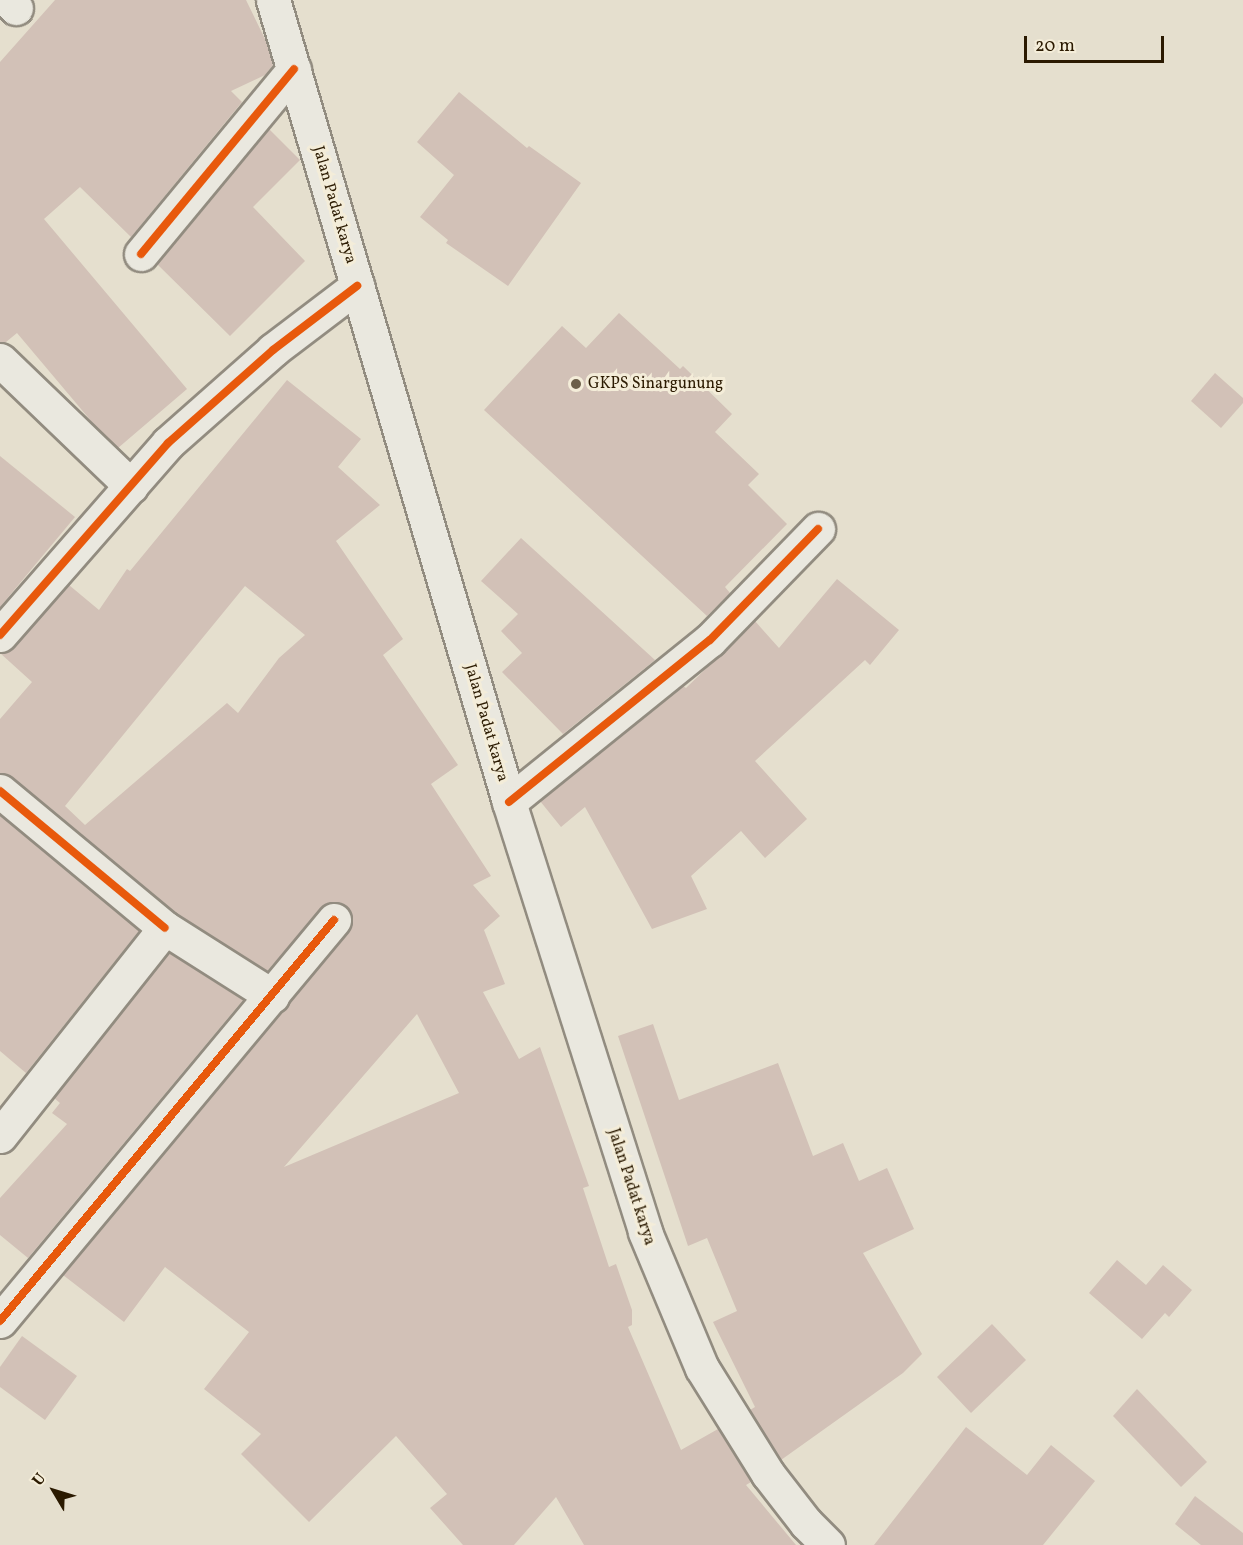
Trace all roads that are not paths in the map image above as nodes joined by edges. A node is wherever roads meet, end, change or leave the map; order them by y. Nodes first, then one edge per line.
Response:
1 (273, 0) edge
2 (294, 69) junction
3 (141, 254) dead end
4 (357, 286) junction
5 (0, 360) edge
6 (131, 486) junction
7 (818, 529) dead end
8 (0, 635) edge
9 (0, 790) edge
10 (509, 802) junction
11 (334, 920) dead end
12 (165, 928) junction
13 (272, 996) junction
14 (0, 1136) edge
15 (0, 1321) edge
16 (828, 1545) edge

1 - 2 street, Jalan Padat karya
2 - 3 street
2 - 4 street, Jalan Padat karya
4 - 6 street
4 - 10 street, Jalan Padat karya
5 - 6 street
6 - 8 street
7 - 10 street
9 - 12 street
10 - 16 street, Jalan Padat karya
11 - 13 street
12 - 13 street
12 - 14 street
13 - 15 street

